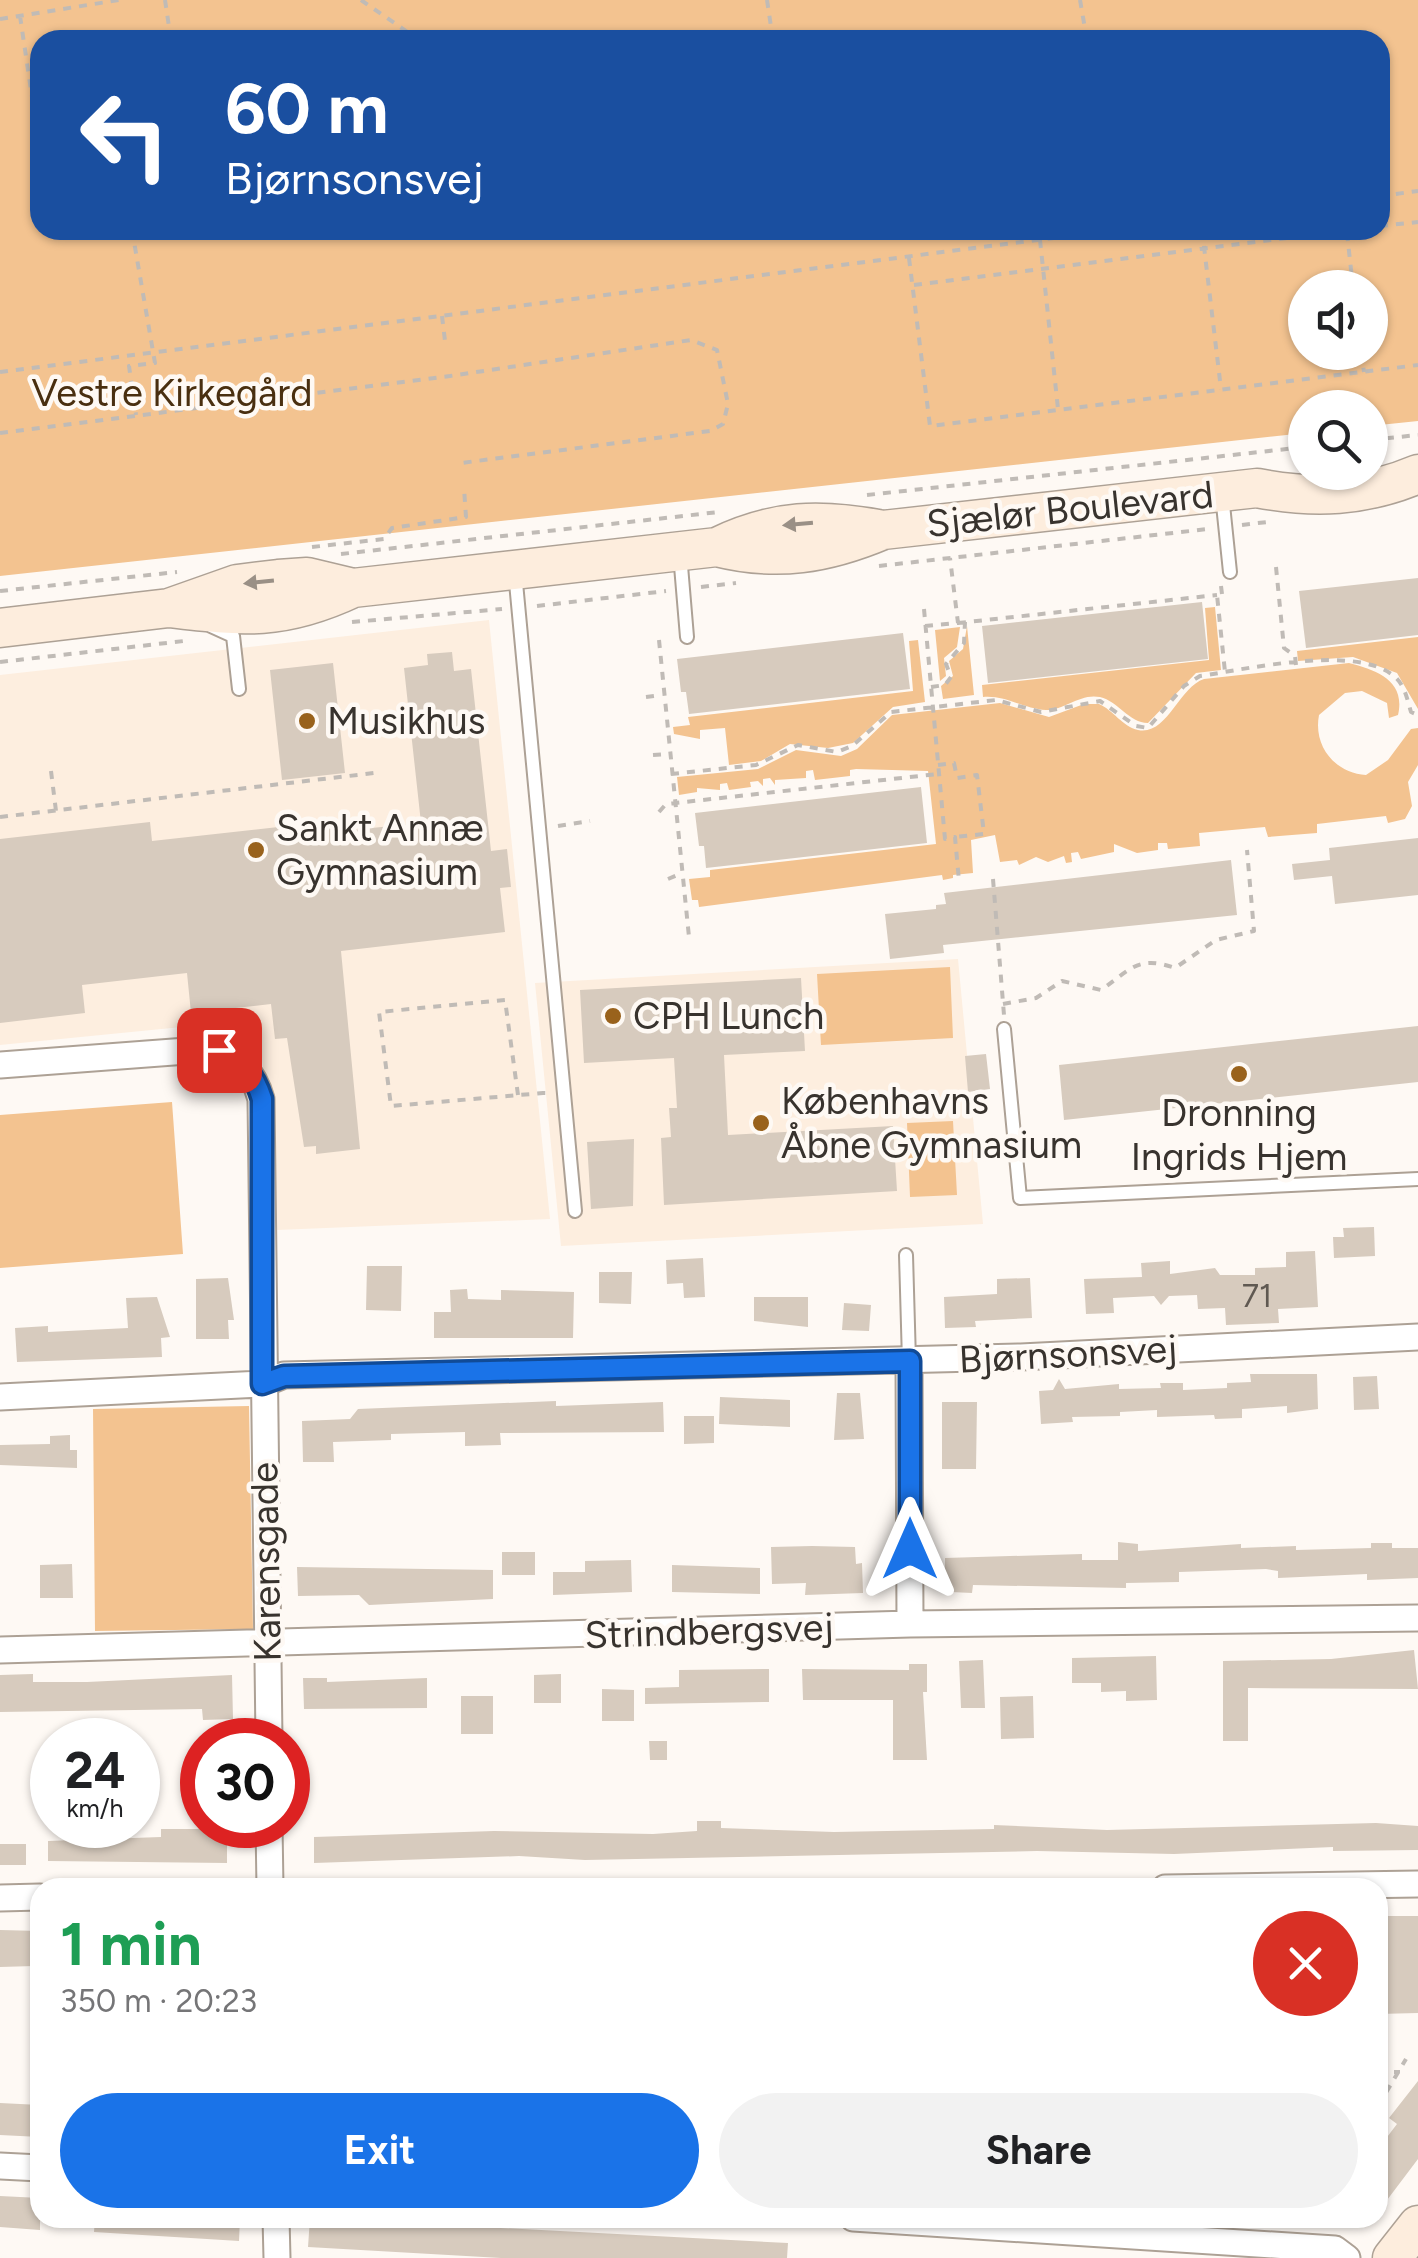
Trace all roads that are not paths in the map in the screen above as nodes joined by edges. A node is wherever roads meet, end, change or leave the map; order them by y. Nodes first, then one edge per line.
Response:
1 (1388, 466) edge
2 (1418, 471) edge
3 (1288, 477) edge
4 (1235, 502) junction
5 (693, 563) junction
6 (1225, 573) road end
7 (516, 589) junction
8 (173, 590) junction
9 (0, 628) edge
10 (687, 637) dead end
11 (239, 689) dead end
12 (1004, 1029) road end
13 (0, 1065) edge
14 (1418, 1179) edge
15 (576, 1212) dead end
16 (906, 1255) dead end
17 (1418, 1336) edge
18 (910, 1361) junction
19 (262, 1384) junction
20 (0, 1397) edge
21 (1418, 1618) edge
22 (910, 1624) junction
23 (268, 1644) junction
24 (0, 1650) edge
25 (268, 1718) edge
26 (269, 1848) edge
27 (270, 1878) edge
28 (1388, 1884) edge
29 (1418, 1884) edge
30 (30, 1897) edge
31 (0, 1898) edge
32 (0, 2166) edge
33 (30, 2168) edge
34 (1418, 2225) edge
35 (276, 2228) edge
36 (1008, 2228) edge
37 (278, 2258) edge
38 (1347, 2258) edge
39 (1392, 2258) edge

1 - 2 street, Sjælør Boulevard
2 - 4 street, Sjælør Boulevard
3 - 4 street, Sjælør Boulevard
4 - 5 street, Sjælør Boulevard
4 - 6 lane
5 - 7 street, Sjælør Boulevard
5 - 10 lane
7 - 8 street, Sjælør Boulevard
7 - 15 lane
8 - 9 street, Sjælør Boulevard
8 - 11 lane
12 - 14 lane
13 - 19 street, Karensgade
16 - 18 lane
17 - 18 street, Bjørnsonsvej
18 - 19 street, Bjørnsonsvej
18 - 22 street
19 - 20 street, Bjørnsonsvej
19 - 23 street, Karensgade
21 - 22 street, Strindbergsvej
22 - 23 street, Strindbergsvej
23 - 24 street, Strindbergsvej
23 - 25 street, Karensgade
26 - 27 street
28 - 29 street
30 - 31 street
32 - 33 street
34 - 39 street
35 - 37 street
36 - 38 street

